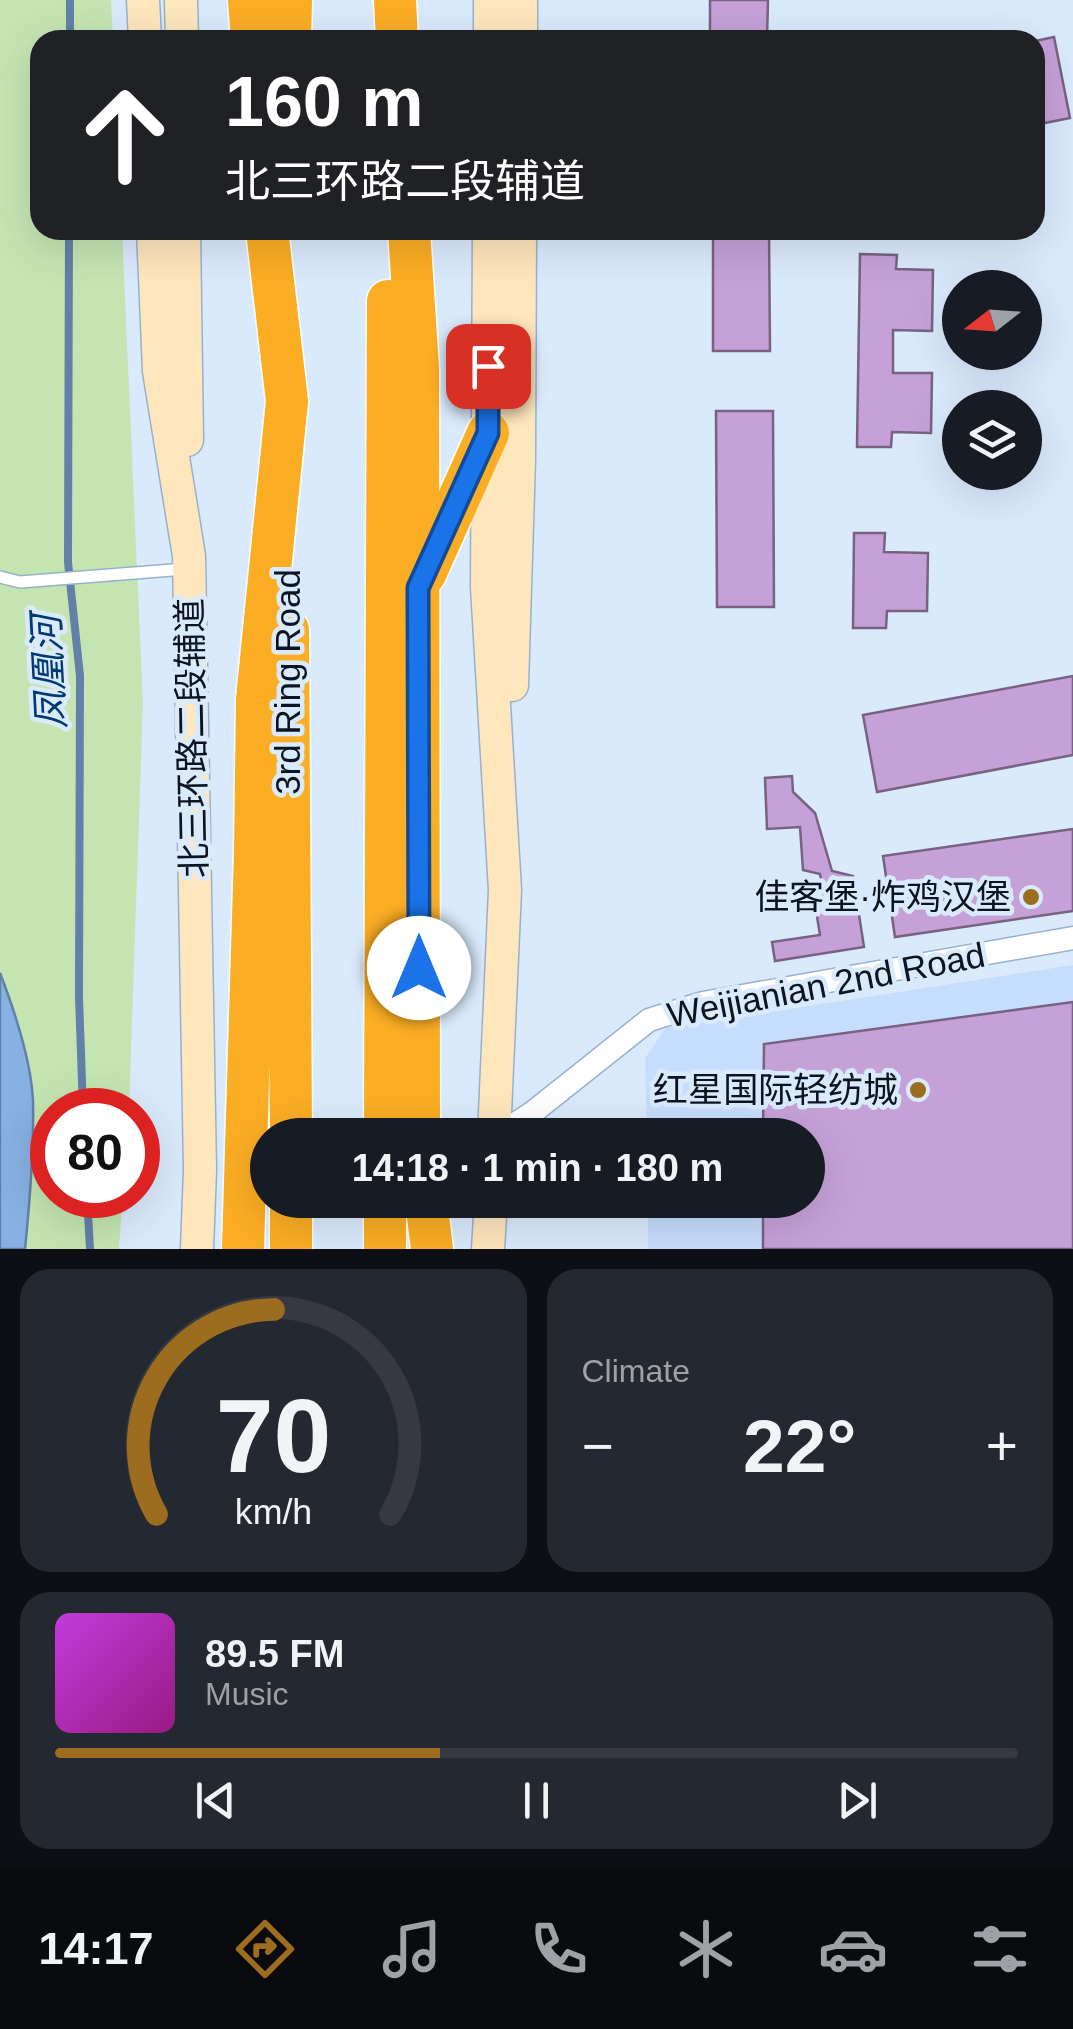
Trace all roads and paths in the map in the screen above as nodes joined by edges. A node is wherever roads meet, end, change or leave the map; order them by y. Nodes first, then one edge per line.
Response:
1 (143, 0) edge
2 (181, 0) edge
3 (250, 0) edge
4 (291, 0) edge
5 (392, 0) edge
6 (490, 0) edge
7 (522, 0) edge
8 (144, 30) edge
9 (182, 30) edge
10 (252, 30) edge
11 (290, 30) edge
12 (389, 30) edge
13 (396, 30) edge
14 (490, 30) edge
15 (521, 30) edge
16 (153, 240) edge
17 (184, 240) edge
18 (268, 240) edge
19 (288, 240) edge
20 (388, 240) edge
21 (410, 240) edge
22 (489, 240) edge
23 (520, 240) edge
24 (287, 400) junction
25 (488, 433) junction
26 (189, 562) junction
27 (0, 577) edge
28 (418, 588) junction
29 (505, 890) junction
30 (1073, 938) edge
31 (291, 1118) edge
32 (385, 1118) edge
33 (419, 1118) edge
34 (497, 1118) edge
35 (524, 1118) edge
36 (291, 1218) edge
37 (385, 1218) edge
38 (418, 1218) edge
39 (428, 1218) edge
40 (490, 1218) edge
41 (197, 1249) edge
42 (244, 1249) edge
43 (292, 1249) edge
44 (385, 1249) edge
45 (418, 1249) edge
46 (432, 1249) edge
47 (488, 1249) edge

1 - 8 main road
2 - 9 main road
3 - 10 highway
4 - 11 highway
5 - 12 highway
5 - 13 highway
6 - 14 main road
7 - 15 main road
16 - 26 main road, 北三环路二段辅道
17 - 26 main road
18 - 24 highway
19 - 24 highway, 3rd Ring Road
20 - 32 highway
21 - 28 highway
22 - 25 main road
23 - 29 main road
24 - 31 highway, 3rd Ring Road
24 - 42 highway
25 - 28 highway
25 - 29 main road
26 - 27 lane
26 - 41 main road, 北三环路二段辅道
28 - 33 highway
29 - 34 main road
30 - 35 street, Weijianian 2nd Road
36 - 43 highway
37 - 44 highway
38 - 45 highway
39 - 46 highway
40 - 47 main road

